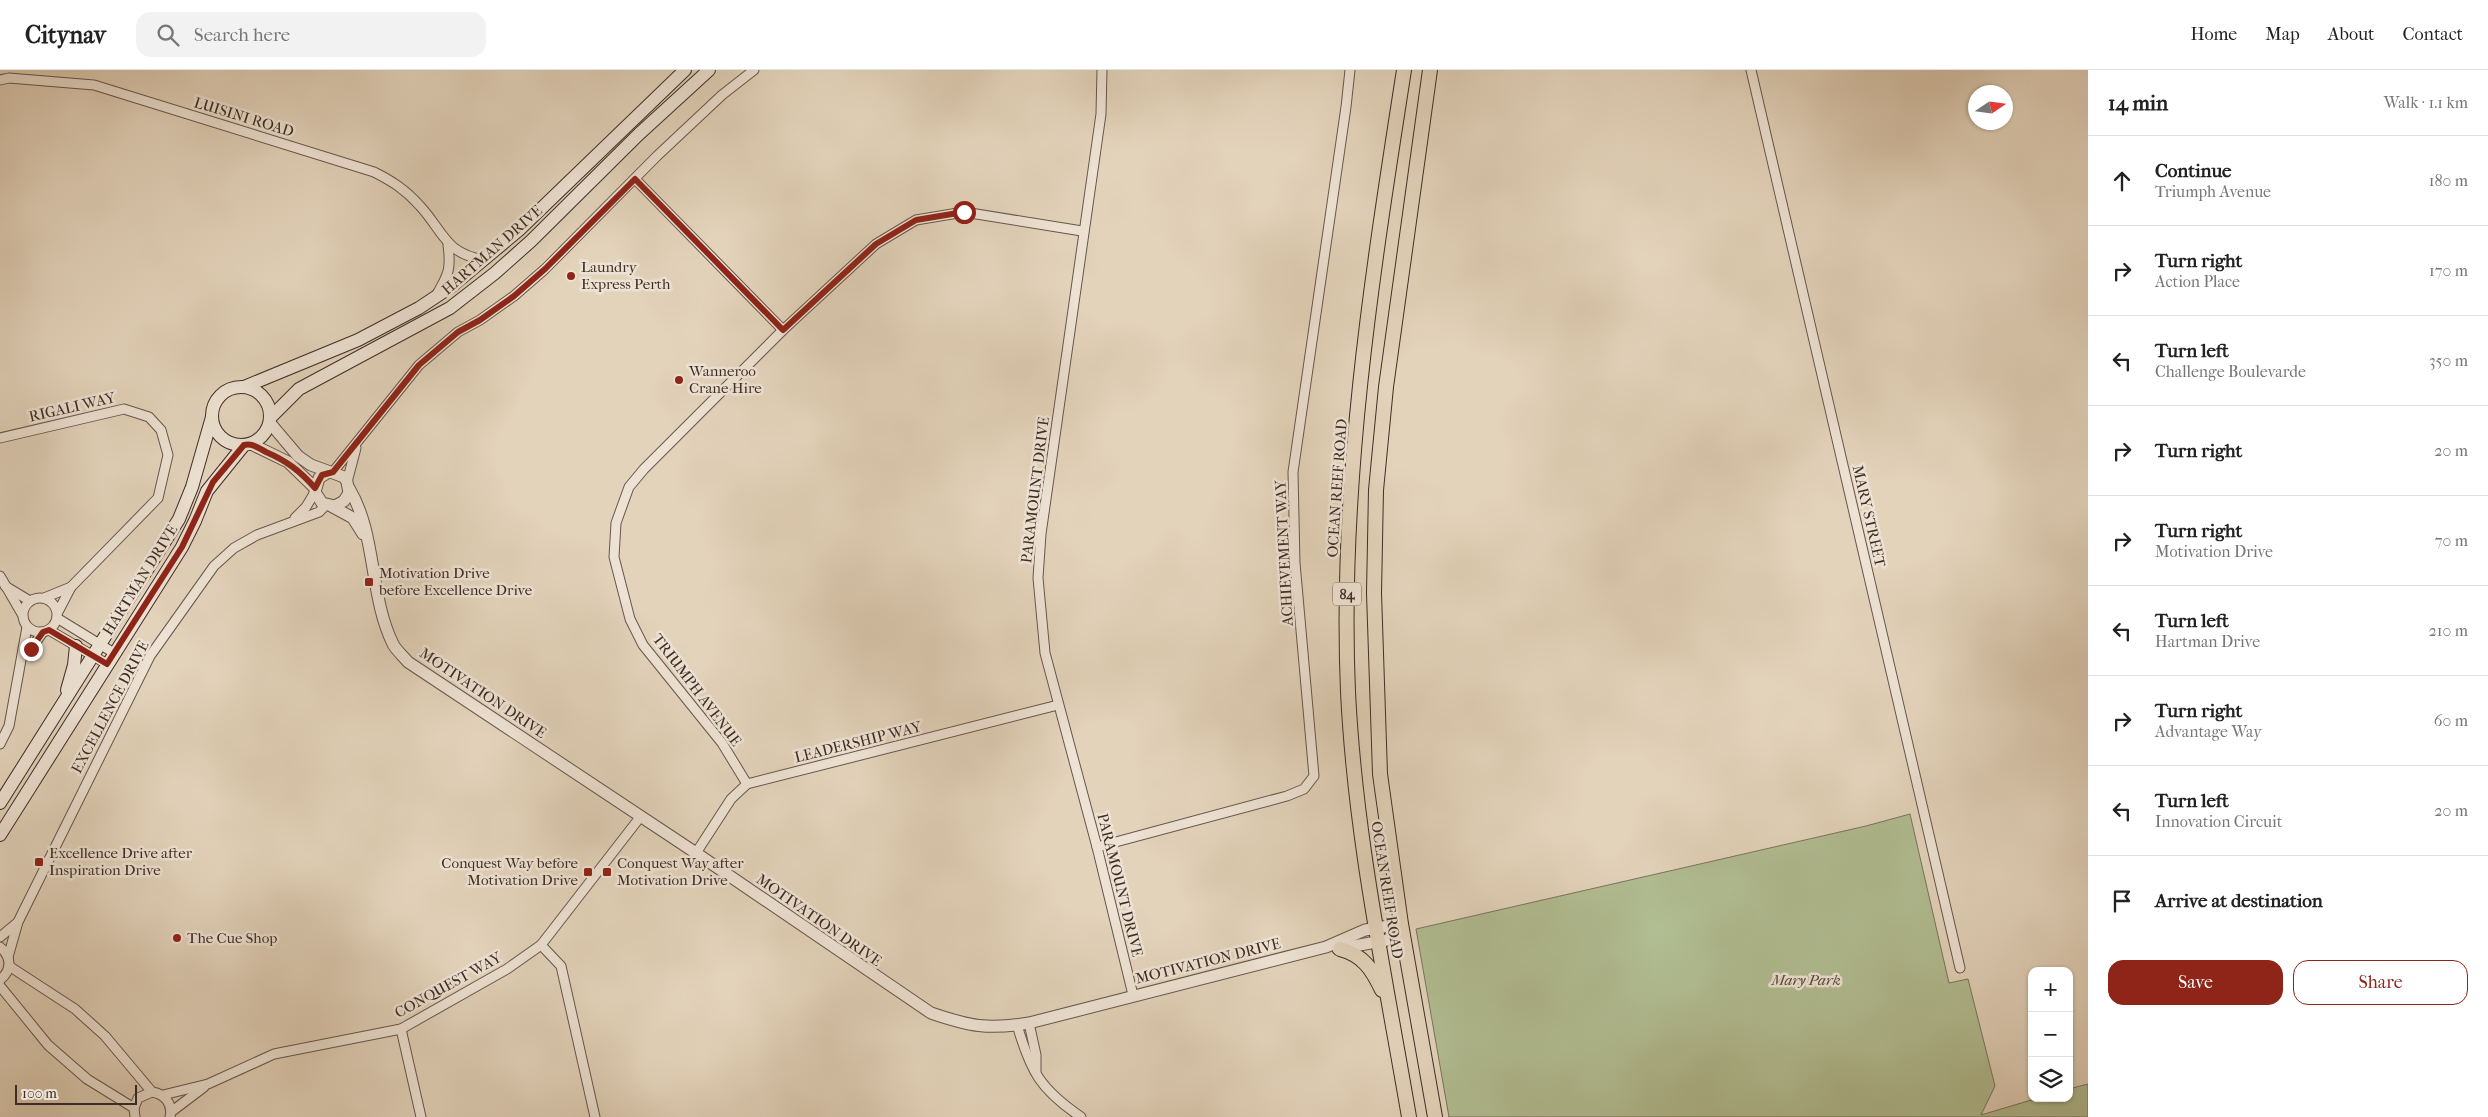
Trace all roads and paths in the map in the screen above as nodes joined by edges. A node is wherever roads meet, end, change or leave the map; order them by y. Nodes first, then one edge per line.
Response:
1 (685, 70) edge
2 (709, 70) edge
3 (754, 70) edge
4 (1102, 70) edge
5 (1350, 70) edge
6 (1395, 70) edge
7 (1404, 70) edge
8 (1430, 70) edge
9 (1751, 70) edge
10 (0, 80) edge
11 (1395, 127) junction
12 (635, 179) junction
13 (1082, 231) junction
14 (448, 245) junction
15 (485, 260) junction
16 (436, 296) junction
17 (783, 330) junction
18 (244, 387) junction
19 (212, 417) junction
20 (270, 420) junction
21 (0, 438) edge
22 (358, 441) junction
23 (248, 444) junction
24 (330, 472) junction
25 (348, 485) junction
26 (315, 490) junction
27 (328, 506) junction
28 (291, 521) junction
29 (368, 542) junction
30 (0, 576) edge
31 (4, 586) junction
32 (70, 587) junction
33 (44, 598) junction
34 (30, 601) junction
35 (22, 614) junction
36 (58, 615) junction
37 (27, 627) junction
38 (46, 631) junction
39 (101, 645) junction
40 (76, 646) junction
41 (24, 652) junction
42 (114, 653) junction
43 (94, 656) junction
44 (107, 664) junction
45 (63, 702) junction
46 (1058, 705) junction
47 (0, 744) edge
48 (747, 784) junction
49 (0, 803) edge
50 (641, 816) junction
51 (0, 835) edge
52 (1097, 846) junction
53 (696, 852) junction
54 (18, 922) junction
55 (1402, 931) junction
56 (1376, 934) junction
57 (0, 937) edge
58 (541, 945) junction
59 (0, 947) edge
60 (1333, 948) junction
61 (9, 961) junction
62 (1960, 968) dead end
63 (0, 980) edge
64 (0, 986) edge
65 (1133, 995) junction
66 (1390, 1012) junction
67 (1029, 1024) junction
68 (1017, 1025) junction
69 (401, 1029) junction
70 (1036, 1073) junction
71 (208, 1084) junction
72 (152, 1092) junction
73 (163, 1096) junction
74 (134, 1112) edge
75 (170, 1116) edge
76 (421, 1117) edge
77 (595, 1117) edge
78 (1081, 1117) edge
79 (1409, 1117) edge
80 (1435, 1117) edge

1 - 15 main road, HARTMAN DRIVE
2 - 20 main road, HARTMAN DRIVE
3 - 12 street
4 - 13 street, PARAMOUNT DRIVE
5 - 52 street, ACHIEVEMENT WAY
6 - 11 main road
7 - 11 main road, OCEAN REEF ROAD / 84
8 - 55 main road, OCEAN REEF ROAD / 84
9 - 62 street, MARY STREET
10 - 14 street, LUISINI ROAD
11 - 56 main road, OCEAN REEF ROAD / 84
12 - 17 street
12 - 22 street
13 - 17 street, TRIUMPH AVENUE
13 - 46 street, PARAMOUNT DRIVE
14 - 15 street, LUISINI ROAD
14 - 16 street
15 - 16 main road, HARTMAN DRIVE
16 - 18 main road, HARTMAN DRIVE
17 - 48 street, TRIUMPH AVENUE
18 - 19 main road
18 - 20 main road
19 - 23 main road
19 - 39 main road, HARTMAN DRIVE
20 - 23 main road
20 - 24 street
21 - 32 street, RIGALI WAY
22 - 24 street
22 - 25 street
23 - 26 street
23 - 42 main road, HARTMAN DRIVE
24 - 25 street
24 - 26 street
25 - 27 street
25 - 29 street, MOTIVATION DRIVE
26 - 27 street
26 - 28 street, EXCELLENCE DRIVE
27 - 28 street, EXCELLENCE DRIVE
27 - 29 street, MOTIVATION DRIVE
28 - 54 street, EXCELLENCE DRIVE
29 - 50 street, MOTIVATION DRIVE
30 - 31 street
31 - 34 street
31 - 35 street
32 - 33 street
32 - 36 street
33 - 34 street
33 - 36 street
34 - 35 street
35 - 37 street
36 - 38 street
36 - 39 street
37 - 38 street
37 - 41 street
38 - 40 street
38 - 41 street
39 - 42 street
39 - 43 main road, HARTMAN DRIVE
40 - 43 street
40 - 45 main road
41 - 47 street
42 - 44 main road, HARTMAN DRIVE
43 - 44 street
43 - 45 main road, HARTMAN DRIVE
44 - 51 main road, HARTMAN DRIVE
45 - 49 main road, HARTMAN DRIVE
46 - 48 street, LEADERSHIP WAY
46 - 52 street, PARAMOUNT DRIVE
48 - 53 street
50 - 53 street, MOTIVATION DRIVE
50 - 58 street, CONQUEST WAY
52 - 65 street, PARAMOUNT DRIVE
53 - 68 street, MOTIVATION DRIVE
54 - 57 street, EXCELLENCE DRIVE
54 - 61 street, EXCELLENCE DRIVE
55 - 56 street, MOTIVATION DRIVE
55 - 80 main road, OCEAN REEF ROAD / 84
56 - 60 street, MOTIVATION DRIVE
56 - 66 main road, OCEAN REEF ROAD / 84
58 - 69 street, CONQUEST WAY
58 - 77 street
59 - 61 street
60 - 65 street, MOTIVATION DRIVE
60 - 66 main road
61 - 63 street, EXCELLENCE DRIVE
61 - 72 street
64 - 74 street
65 - 67 street, MOTIVATION DRIVE
66 - 79 main road, OCEAN REEF ROAD / 84
67 - 68 street, MOTIVATION DRIVE
67 - 70 street
68 - 70 street
69 - 71 street, CONQUEST WAY
69 - 76 street
70 - 78 street
71 - 73 street, CONQUEST WAY
71 - 75 street, CONQUEST WAY
72 - 73 street
72 - 74 street
73 - 75 street

